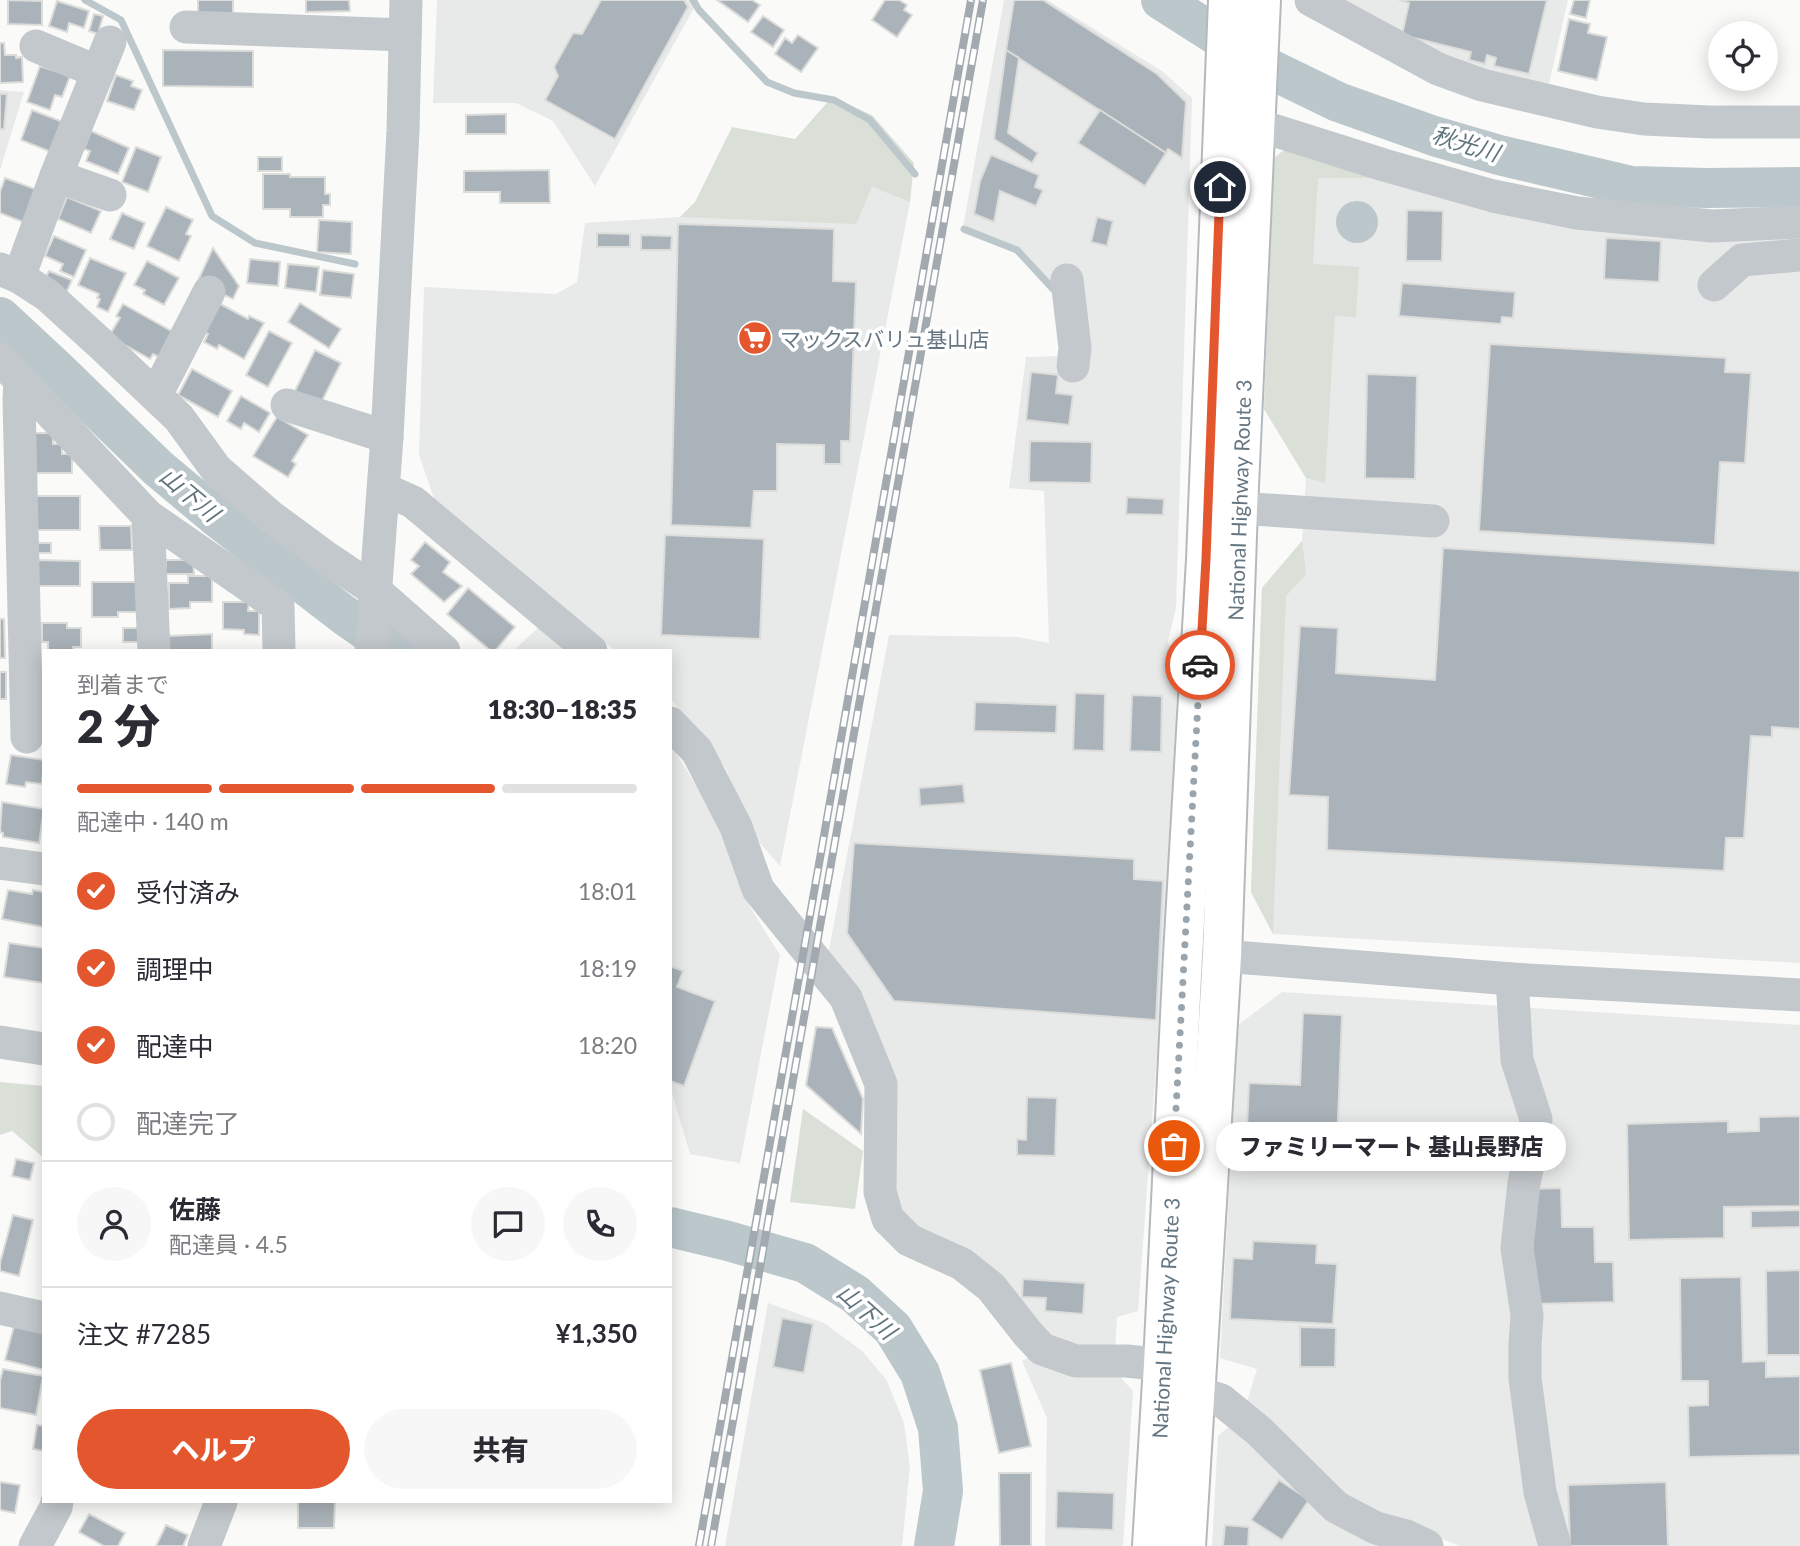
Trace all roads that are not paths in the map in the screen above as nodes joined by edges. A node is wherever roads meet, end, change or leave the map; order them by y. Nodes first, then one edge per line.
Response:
1 (406, 0) edge
2 (1228, 0) edge
3 (1261, 0) edge
4 (1311, 0) edge
5 (186, 27) dead end
6 (405, 35) junction
7 (36, 46) dead end
8 (1254, 118) junction
9 (1800, 122) edge
10 (56, 176) junction
11 (110, 195) dead end
12 (1800, 222) edge
13 (1800, 256) edge
14 (10, 273) edge
15 (1067, 280) dead end
16 (1714, 285) dead end
17 (209, 292) dead end
18 (1073, 366) dead end
19 (10, 369) edge
20 (156, 395) junction
21 (287, 405) dead end
22 (387, 437) junction
23 (384, 489) junction
24 (1238, 508) junction
25 (148, 516) junction
26 (1433, 521) dead end
27 (375, 598) junction
28 (154, 649) edge
29 (279, 649) edge
30 (371, 649) edge
31 (441, 649) edge
32 (589, 649) edge
33 (672, 725) edge
34 (24, 737) edge
35 (0, 863) edge
36 (42, 869) edge
37 (1183, 956) junction
38 (1222, 956) junction
39 (1512, 979) junction
40 (1800, 995) edge
41 (0, 1042) edge
42 (42, 1049) edge
43 (0, 1308) edge
44 (42, 1318) edge
45 (1163, 1365) junction
46 (1196, 1392) junction
47 (57, 1503) edge
48 (221, 1503) edge
49 (35, 1546) edge
50 (204, 1546) edge
51 (1152, 1546) edge
52 (1186, 1546) edge
53 (1427, 1546) edge
54 (1555, 1546) edge

1 - 6 street
2 - 37 highway, National Highway Route 3
3 - 8 highway, National Highway Route 3
4 - 9 street
5 - 6 street
6 - 22 street
7 - 10 street
8 - 12 street
8 - 24 highway, National Highway Route 3
10 - 11 street
10 - 14 street
13 - 16 street
14 - 20 street
15 - 18 street
17 - 20 street
19 - 25 street
19 - 34 street
20 - 27 street
21 - 22 street
22 - 23 street
23 - 27 street
23 - 32 street
24 - 26 street
24 - 38 highway, National Highway Route 3
25 - 28 street
25 - 29 street
27 - 30 street
27 - 31 street
33 - 45 street
35 - 36 street
37 - 38 street
37 - 45 highway, National Highway Route 3
38 - 39 street
38 - 46 highway, National Highway Route 3
39 - 40 street
39 - 54 street
41 - 42 street
43 - 44 street
45 - 46 street
45 - 51 highway, National Highway Route 3
46 - 52 highway, National Highway Route 3
46 - 53 street
47 - 49 street
48 - 50 street

